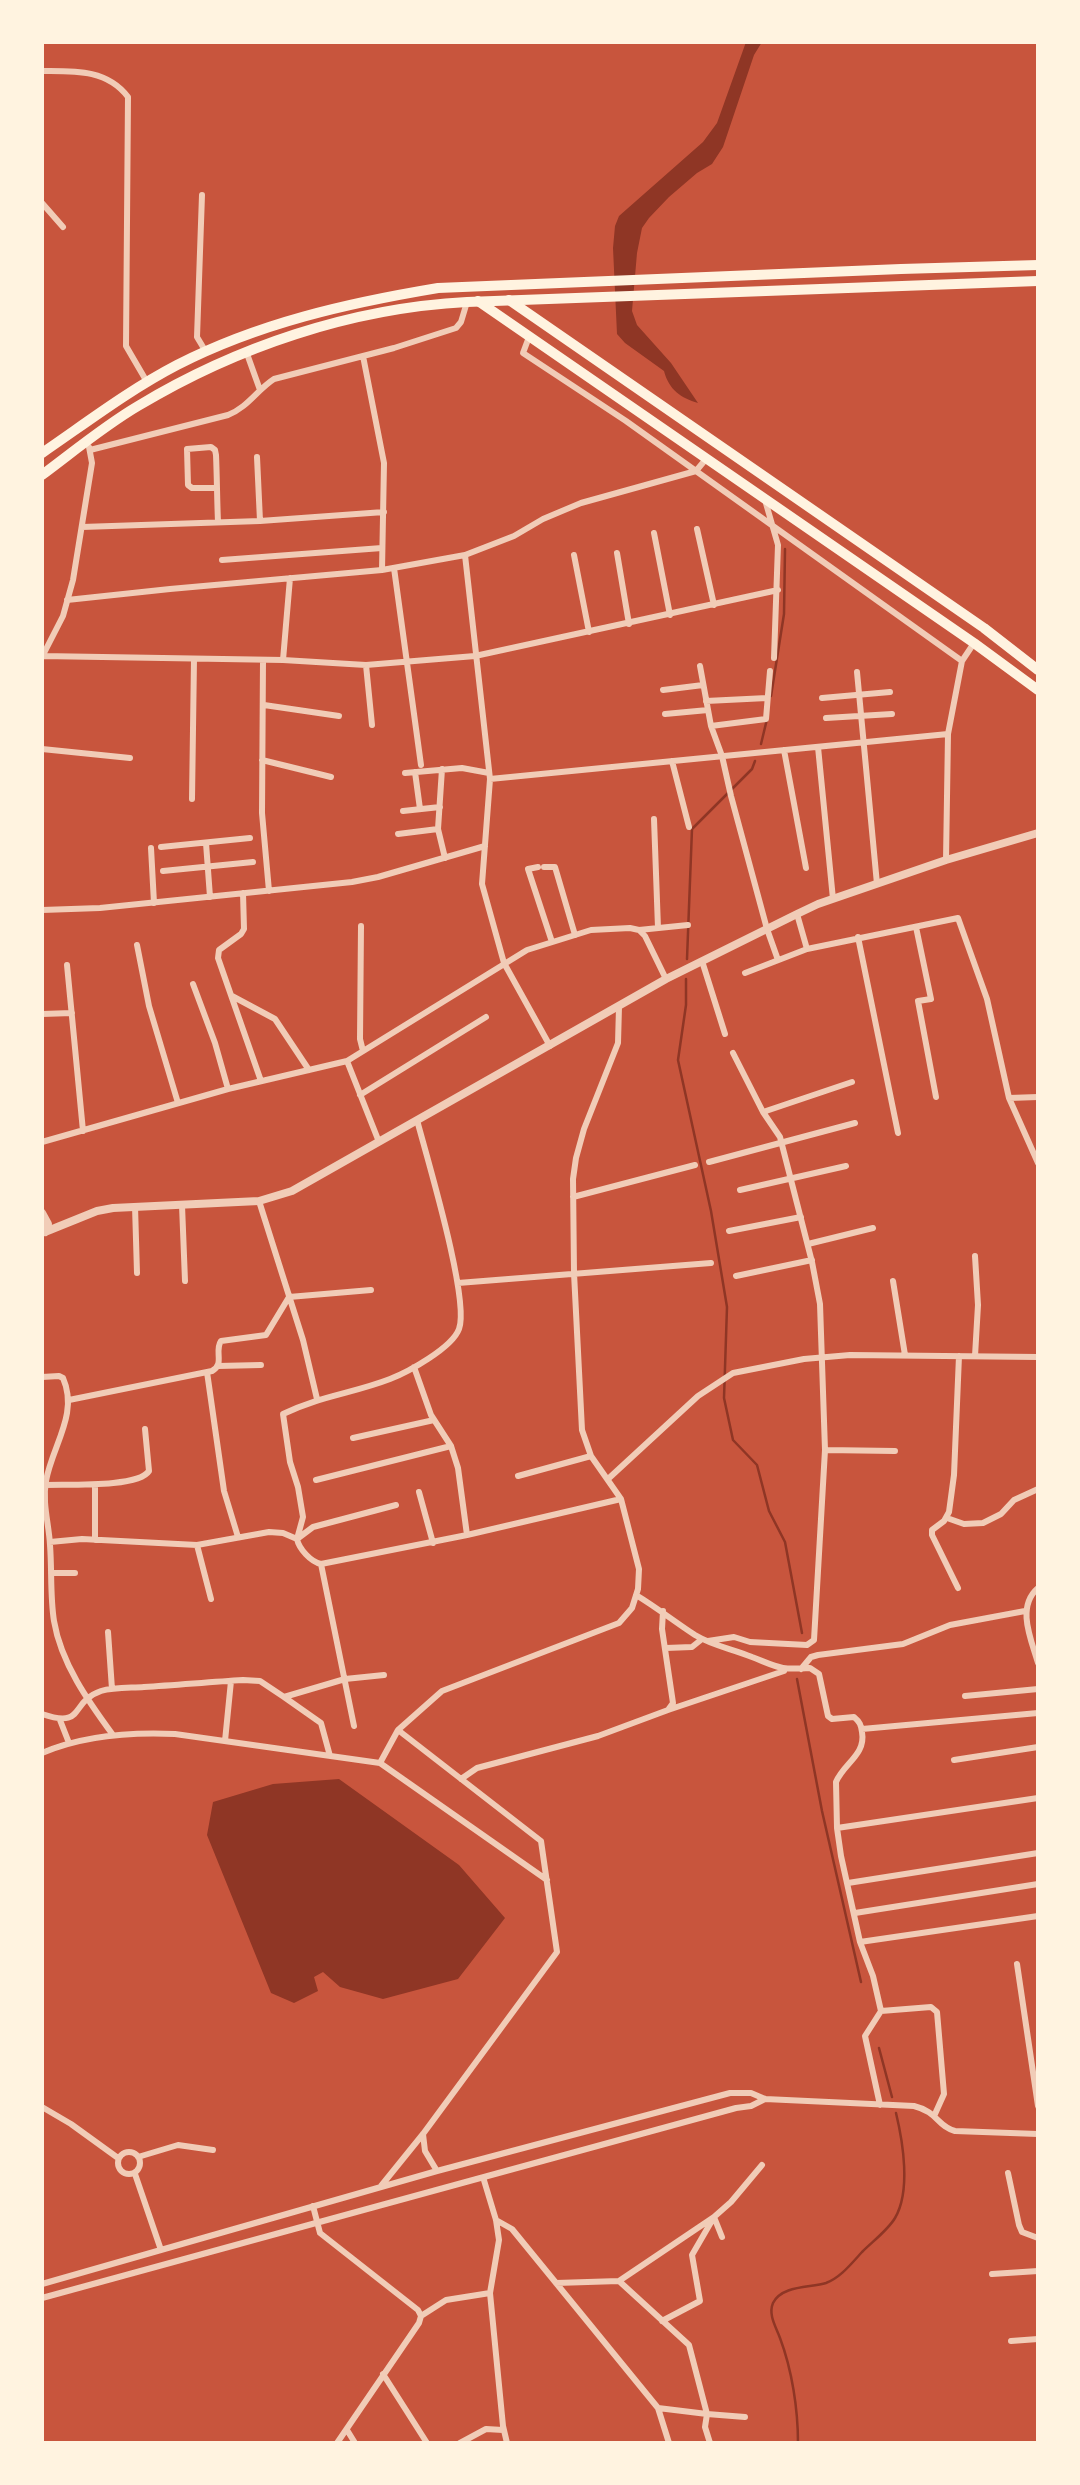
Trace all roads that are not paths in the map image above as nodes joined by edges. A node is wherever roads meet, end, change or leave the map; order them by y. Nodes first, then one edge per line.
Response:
1 (42, 71) edge
2 (202, 195) dead end
3 (42, 203) edge
4 (63, 228) dead end
5 (1038, 265) edge
6 (1038, 281) edge
7 (509, 300) junction
8 (472, 302) junction
9 (530, 337) junction
10 (246, 351) junction
11 (206, 352) junction
12 (363, 356) junction
13 (147, 382) junction
14 (260, 390) junction
15 (89, 445) junction
16 (42, 453) edge
17 (257, 457) dead end
18 (706, 459) junction
19 (696, 471) junction
20 (42, 475) edge
21 (217, 488) junction
22 (765, 500) junction
23 (384, 512) junction
24 (260, 521) junction
25 (218, 522) junction
26 (772, 526) junction
27 (82, 527) junction
28 (697, 529) dead end
29 (654, 533) dead end
30 (383, 548) junction
31 (617, 553) dead end
32 (465, 555) junction
33 (574, 555) dead end
34 (222, 560) dead end
35 (394, 568) junction
36 (382, 570) junction
37 (290, 578) junction
38 (778, 590) junction
39 (67, 600) junction
40 (714, 605) junction
41 (670, 615) junction
42 (628, 624) junction
43 (589, 632) junction
44 (974, 643) junction
45 (475, 656) junction
46 (42, 657) edge
47 (774, 657) dead end
48 (194, 659) junction
49 (264, 660) junction
50 (283, 660) junction
51 (405, 661) junction
52 (962, 661) junction
53 (366, 665) junction
54 (700, 666) dead end
55 (1038, 670) edge
56 (770, 671) dead end
57 (857, 672) dead end
58 (703, 685) junction
59 (663, 690) dead end
60 (1038, 690) edge
61 (890, 692) dead end
62 (859, 695) junction
63 (767, 698) junction
64 (822, 698) dead end
65 (706, 701) junction
66 (264, 705) junction
67 (708, 710) junction
68 (665, 714) dead end
69 (892, 714) dead end
70 (339, 716) dead end
71 (861, 716) junction
72 (826, 718) dead end
73 (372, 725) dead end
74 (711, 726) junction
75 (948, 734) junction
76 (863, 742) junction
77 (818, 747) junction
78 (42, 749) edge
79 (784, 750) junction
80 (722, 756) junction
81 (130, 758) dead end
82 (262, 760) junction
83 (672, 761) junction
84 (421, 765) dead end
85 (442, 768) junction
86 (415, 772) junction
87 (405, 773) dead end
88 (490, 776) junction
89 (331, 777) dead end
90 (192, 799) dead end
91 (440, 807) junction
92 (420, 809) junction
93 (403, 811) dead end
94 (654, 819) dead end
95 (689, 827) dead end
96 (439, 829) junction
97 (1038, 833) edge
98 (398, 834) dead end
99 (250, 838) dead end
100 (206, 843) junction
101 (485, 846) junction
102 (161, 847) dead end
103 (151, 848) dead end
104 (445, 858) junction
105 (946, 860) junction
106 (253, 862) dead end
107 (207, 867) junction
108 (806, 868) dead end
109 (163, 871) dead end
110 (877, 884) junction
111 (269, 891) junction
112 (243, 893) junction
113 (210, 897) junction
114 (833, 899) junction
115 (154, 902) junction
116 (42, 910) edge
117 (797, 914) junction
118 (688, 925) dead end
119 (361, 926) dead end
120 (916, 927) junction
121 (658, 928) junction
122 (767, 929) junction
123 (639, 930) junction
124 (575, 935) junction
125 (858, 937) junction
126 (552, 942) junction
127 (137, 946) dead end
128 (807, 949) junction
129 (778, 960) junction
130 (702, 961) junction
131 (504, 963) junction
132 (67, 965) dead end
133 (745, 972) dead end
134 (666, 979) junction
135 (193, 984) dead end
136 (231, 996) junction
137 (619, 1007) junction
138 (72, 1013) junction
139 (42, 1014) edge
140 (485, 1017) dead end
141 (725, 1034) dead end
142 (550, 1046) junction
143 (363, 1051) junction
144 (733, 1053) dead end
145 (347, 1060) junction
146 (309, 1070) junction
147 (261, 1081) junction
148 (852, 1082) dead end
149 (228, 1089) junction
150 (360, 1095) junction
151 (936, 1097) dead end
152 (1038, 1097) edge
153 (1009, 1098) junction
154 (178, 1103) junction
155 (763, 1112) junction
156 (417, 1120) junction
157 (855, 1123) dead end
158 (83, 1131) junction
159 (898, 1133) dead end
160 (42, 1142) edge
161 (379, 1142) junction
162 (782, 1143) junction
163 (709, 1162) dead end
164 (1038, 1163) edge
165 (695, 1165) dead end
166 (846, 1166) dead end
167 (792, 1180) junction
168 (740, 1190) dead end
169 (573, 1196) junction
170 (259, 1201) junction
171 (182, 1205) junction
172 (135, 1206) junction
173 (42, 1213) edge
174 (801, 1217) junction
175 (873, 1228) dead end
176 (729, 1231) dead end
177 (44, 1233) edge
178 (807, 1244) junction
179 (975, 1256) dead end
180 (812, 1260) junction
181 (711, 1263) dead end
182 (137, 1273) dead end
183 (575, 1273) junction
184 (736, 1276) dead end
185 (184, 1281) dead end
186 (893, 1281) dead end
187 (458, 1283) junction
188 (371, 1290) dead end
189 (289, 1297) junction
190 (905, 1355) junction
191 (958, 1356) junction
192 (975, 1356) junction
193 (824, 1357) junction
194 (1038, 1357) edge
195 (261, 1365) dead end
196 (218, 1366) junction
197 (414, 1367) junction
198 (207, 1372) junction
199 (42, 1377) edge
200 (317, 1399) junction
201 (69, 1400) junction
202 (434, 1420) junction
203 (145, 1429) dead end
204 (353, 1438) dead end
205 (451, 1446) junction
206 (825, 1450) junction
207 (895, 1451) dead end
208 (591, 1456) junction
209 (517, 1476) dead end
210 (608, 1479) junction
211 (316, 1480) dead end
212 (45, 1485) junction
213 (95, 1485) junction
214 (1038, 1489) edge
215 (419, 1492) dead end
216 (621, 1499) junction
217 (396, 1505) dead end
218 (947, 1518) junction
219 (467, 1535) junction
220 (238, 1537) junction
221 (297, 1539) junction
222 (95, 1540) junction
223 (50, 1542) junction
224 (433, 1543) junction
225 (197, 1545) junction
226 (42, 1553) edge
227 (50, 1553) junction
228 (321, 1564) junction
229 (51, 1573) junction
230 (75, 1573) dead end
231 (51, 1588) junction
232 (958, 1588) dead end
233 (1038, 1588) edge
234 (42, 1589) edge
235 (636, 1595) junction
236 (211, 1599) dead end
237 (663, 1611) junction
238 (1025, 1611) junction
239 (108, 1632) dead end
240 (705, 1640) junction
241 (666, 1648) junction
242 (1037, 1660) edge
243 (801, 1669) junction
244 (786, 1670) junction
245 (384, 1675) dead end
246 (345, 1679) junction
247 (231, 1681) junction
248 (112, 1689) junction
249 (1038, 1689) edge
250 (965, 1696) dead end
251 (86, 1697) junction
252 (284, 1697) junction
253 (668, 1710) junction
254 (1038, 1713) edge
255 (42, 1714) edge
256 (60, 1720) junction
257 (354, 1726) dead end
258 (862, 1729) junction
259 (398, 1730) junction
260 (113, 1735) junction
261 (225, 1741) junction
262 (69, 1743) junction
263 (1038, 1747) edge
264 (42, 1753) edge
265 (330, 1756) junction
266 (954, 1760) dead end
267 (380, 1762) junction
268 (461, 1779) junction
269 (1038, 1798) edge
270 (837, 1828) junction
271 (1038, 1853) edge
272 (547, 1880) junction
273 (848, 1883) junction
274 (1038, 1884) edge
275 (855, 1913) junction
276 (1038, 1916) edge
277 (860, 1942) junction
278 (1017, 1964) dead end
279 (881, 2011) junction
280 (765, 2099) junction
281 (880, 2105) junction
282 (1038, 2106) edge
283 (42, 2107) edge
284 (934, 2114) junction
285 (424, 2134) junction
286 (1038, 2134) edge
287 (213, 2150) dead end
288 (138, 2157) junction
289 (118, 2158) junction
290 (762, 2165) dead end
291 (437, 2171) junction
292 (1008, 2173) dead end
293 (135, 2174) junction
294 (428, 2174) junction
295 (483, 2177) junction
296 (396, 2183) junction
297 (380, 2188) junction
298 (432, 2190) junction
299 (401, 2199) junction
300 (313, 2206) junction
301 (714, 2217) junction
302 (496, 2220) junction
303 (317, 2222) junction
304 (722, 2237) dead end
305 (1038, 2238) edge
306 (161, 2250) junction
307 (1038, 2271) edge
308 (992, 2274) dead end
309 (619, 2281) junction
310 (556, 2283) junction
311 (42, 2284) edge
312 (490, 2293) junction
313 (42, 2298) edge
314 (421, 2316) junction
315 (662, 2321) junction
316 (1038, 2339) edge
317 (1011, 2341) dead end
318 (383, 2374) junction
319 (658, 2408) junction
320 (707, 2414) junction
321 (745, 2417) dead end
322 (347, 2430) junction
323 (503, 2430) junction
324 (337, 2443) edge
325 (355, 2443) edge
326 (427, 2443) edge
327 (460, 2443) edge
328 (507, 2443) edge
329 (669, 2443) edge
330 (710, 2443) edge

1 - 13 street
2 - 11 street
3 - 4 street
5 - 11 main road
6 - 7 main road
7 - 8 main road
7 - 55 main road
8 - 9 main road
8 - 10 main road
8 - 12 street
9 - 18 main road
9 - 19 street
10 - 14 street
10 - 15 main road
11 - 13 main road
12 - 14 street
12 - 23 street
13 - 16 main road
14 - 15 street
15 - 20 main road
15 - 27 street
17 - 24 street
18 - 19 street
18 - 22 main road
19 - 26 street
19 - 32 street
21 - 21 street
21 - 25 street
22 - 26 street
22 - 44 main road
23 - 24 street
23 - 30 street
24 - 25 street
25 - 27 street
26 - 38 street
26 - 52 street
27 - 39 street
28 - 40 street
29 - 41 street
30 - 34 street
30 - 36 street
31 - 42 street
32 - 35 street
32 - 45 street
33 - 43 street
35 - 36 street
35 - 51 street
36 - 37 street
37 - 39 street
37 - 50 street
38 - 40 street
38 - 47 street
39 - 46 street
40 - 41 street
41 - 42 street
42 - 43 street
43 - 45 street
44 - 52 street
44 - 60 main road
45 - 51 street
45 - 88 street
46 - 48 street
48 - 49 street
48 - 90 street
49 - 50 street
49 - 66 street
50 - 53 street
51 - 53 street
51 - 84 street
52 - 75 street
53 - 73 street
54 - 58 street
56 - 63 street
57 - 62 street
58 - 59 street
58 - 65 street
61 - 62 street
62 - 64 street
62 - 71 street
63 - 65 street
63 - 74 street
65 - 67 street
66 - 70 street
66 - 82 street
67 - 68 street
67 - 74 street
69 - 71 street
71 - 72 street
71 - 76 street
74 - 80 street
75 - 76 street
75 - 105 street
76 - 77 street
76 - 110 street
77 - 79 street
77 - 114 street
78 - 81 street
79 - 80 street
79 - 108 street
80 - 83 street
80 - 122 street
82 - 89 street
82 - 111 street
83 - 88 street
83 - 95 street
85 - 86 street
85 - 88 street
85 - 91 street
86 - 87 street
86 - 92 street
88 - 101 street
91 - 92 street
91 - 96 street
92 - 93 street
94 - 121 street
96 - 98 street
96 - 104 street
97 - 105 street
99 - 100 street
100 - 102 street
100 - 107 street
101 - 104 street
101 - 131 street
103 - 115 street
104 - 111 street
105 - 110 street
106 - 107 street
107 - 109 street
107 - 113 street
110 - 114 street
111 - 112 street
112 - 113 street
112 - 136 street
113 - 115 street
114 - 117 street
115 - 116 street
117 - 122 street
117 - 128 street
118 - 121 street
119 - 143 street
120 - 125 street
120 - 151 street
120 - 153 street
121 - 123 street
122 - 129 street
122 - 130 street
123 - 124 street
123 - 134 street
124 - 126 street
124 - 126 street
125 - 128 street
125 - 159 street
126 - 131 street
127 - 154 street
128 - 129 street
129 - 133 street
130 - 134 street
130 - 141 street
131 - 142 street
131 - 143 street
132 - 138 street
134 - 137 street
135 - 149 street
136 - 146 street
136 - 147 street
137 - 142 street
137 - 169 street
138 - 139 street
138 - 158 street
140 - 150 street
142 - 156 street
143 - 145 street
144 - 155 street
145 - 146 street
145 - 150 street
146 - 147 street
147 - 149 street
148 - 155 street
149 - 154 street
150 - 161 street
152 - 153 street
153 - 164 street
154 - 158 street
155 - 162 street
156 - 161 street
156 - 187 street
157 - 162 street
158 - 160 street
161 - 170 street
162 - 163 street
162 - 167 street
165 - 169 street
166 - 167 street
167 - 168 street
167 - 174 street
169 - 183 street
170 - 171 street
170 - 189 street
171 - 172 street
171 - 185 street
172 - 177 street
172 - 182 street
173 - 177 street
174 - 176 street
174 - 178 street
175 - 178 street
178 - 180 street
179 - 192 street
180 - 184 street
180 - 193 street
181 - 183 street
183 - 187 street
183 - 208 street
186 - 190 street
187 - 197 street
188 - 189 street
189 - 196 street
189 - 200 street
190 - 191 street
190 - 193 street
191 - 192 street
191 - 218 street
192 - 194 street
193 - 206 street
193 - 210 street
195 - 196 street
196 - 198 street
197 - 200 street
197 - 202 street
198 - 201 street
198 - 220 street
199 - 201 street
200 - 221 street
201 - 212 street
202 - 204 street
202 - 205 street
203 - 213 street
205 - 211 street
205 - 219 street
206 - 207 street
206 - 240 street
208 - 209 street
208 - 210 street
210 - 216 street
212 - 213 street
212 - 223 street
213 - 222 street
214 - 218 street
215 - 224 street
216 - 219 street
216 - 235 street
217 - 221 street
218 - 232 street
219 - 224 street
220 - 221 street
220 - 225 street
221 - 228 street
222 - 223 street
222 - 225 street
223 - 227 street
224 - 228 street
225 - 236 street
226 - 227 street
227 - 229 street
228 - 246 street
229 - 230 street
229 - 231 street
231 - 234 street
231 - 251 street
233 - 238 street
235 - 237 street
235 - 259 street
237 - 240 street
237 - 241 street
238 - 242 street
238 - 243 street
239 - 248 street
240 - 241 street
240 - 244 street
241 - 253 street
243 - 244 street
243 - 258 street
244 - 253 street
245 - 246 street
246 - 252 street
246 - 257 street
247 - 248 street
247 - 252 street
247 - 261 street
248 - 251 street
249 - 250 street
251 - 256 street
251 - 260 street
252 - 265 street
253 - 268 street
254 - 258 street
255 - 256 street
256 - 262 street
258 - 270 street
259 - 267 street
259 - 268 street
260 - 261 street
260 - 262 street
261 - 265 street
262 - 264 street
263 - 266 street
265 - 267 street
267 - 272 street
268 - 272 street
269 - 270 street
270 - 273 street
271 - 273 street
272 - 285 street
273 - 275 street
274 - 275 street
275 - 277 street
276 - 277 street
277 - 279 street
278 - 282 street
279 - 281 street
279 - 284 street
280 - 281 street
280 - 291 street
280 - 295 street
281 - 284 street
283 - 289 street
284 - 286 street
285 - 291 street
285 - 297 street
287 - 288 street
288 - 289 street
288 - 293 street
289 - 293 street
290 - 301 street
291 - 294 street
292 - 305 street
293 - 306 street
294 - 296 street
294 - 298 street
295 - 298 street
295 - 302 street
296 - 297 street
296 - 299 street
297 - 300 street
298 - 299 street
299 - 303 street
300 - 303 street
300 - 306 street
301 - 304 street
301 - 309 street
301 - 315 street
302 - 310 street
302 - 312 street
303 - 313 street
303 - 314 street
306 - 311 street
307 - 308 street
309 - 310 street
309 - 315 street
310 - 319 street
312 - 314 street
312 - 323 street
314 - 318 street
315 - 320 street
316 - 317 street
318 - 322 street
318 - 326 street
319 - 320 street
319 - 329 street
320 - 321 street
320 - 330 street
322 - 324 street
322 - 325 street
323 - 327 street
323 - 328 street

